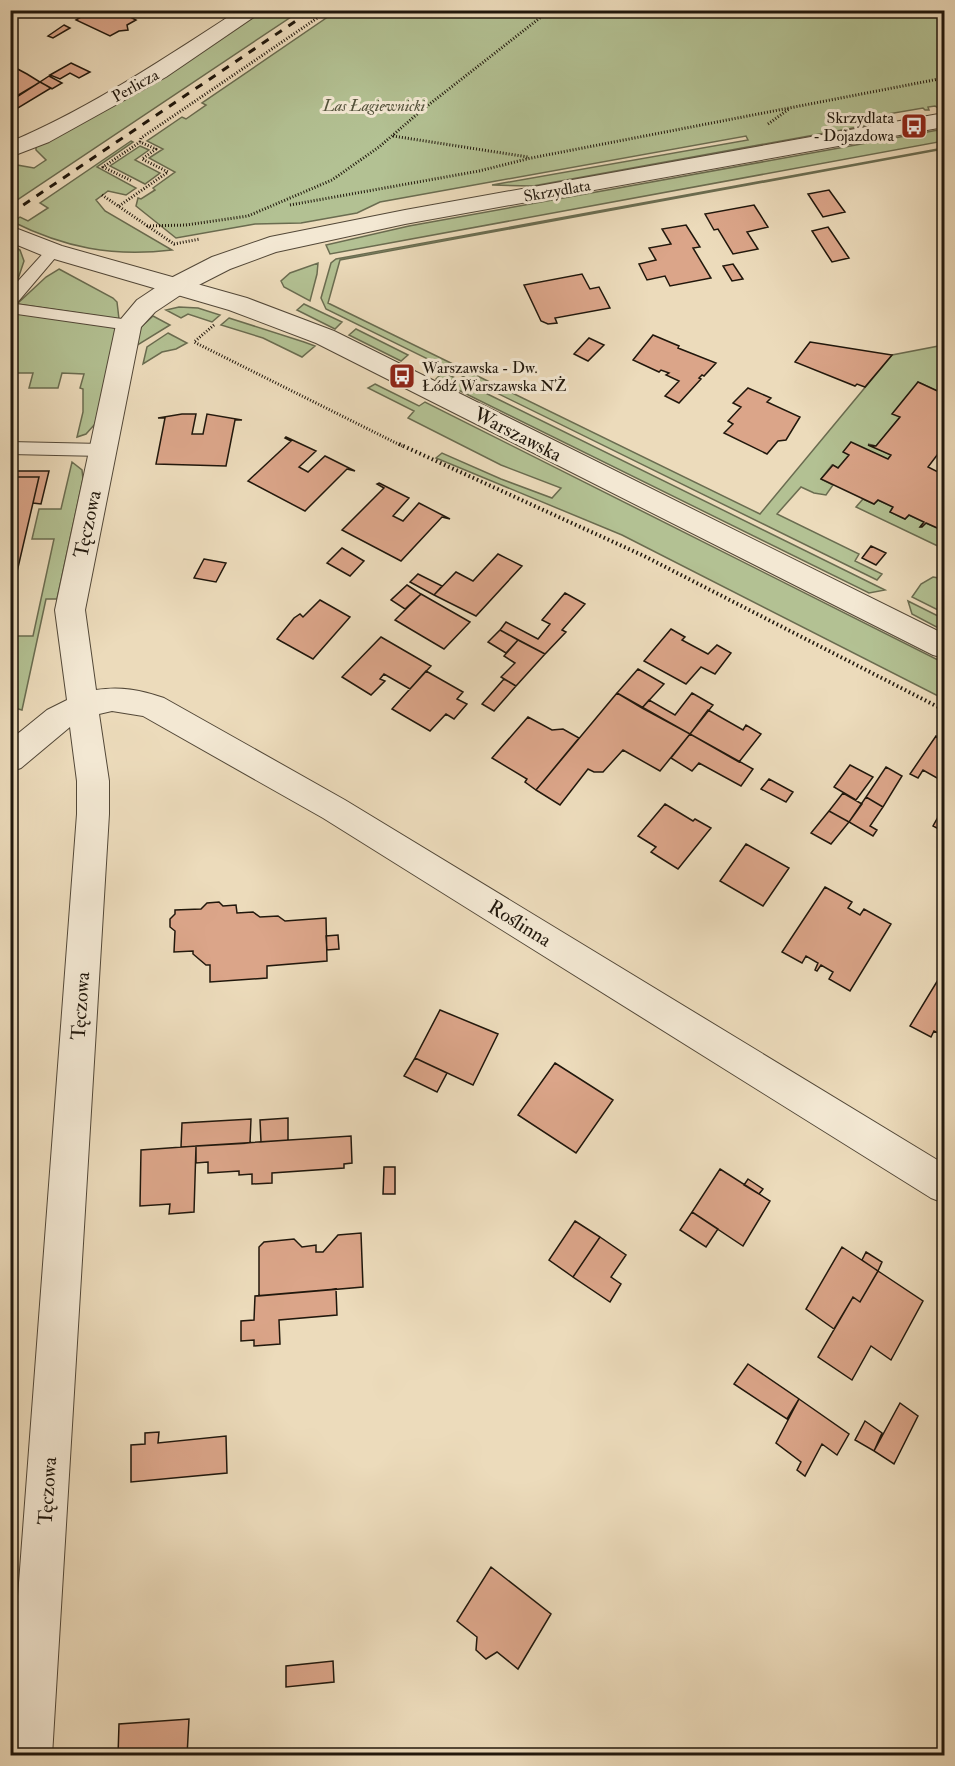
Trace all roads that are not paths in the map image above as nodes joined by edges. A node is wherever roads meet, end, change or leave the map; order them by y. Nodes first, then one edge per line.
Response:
1 (254, 10) edge
2 (945, 120) edge
3 (10, 150) edge
4 (10, 233) edge
5 (53, 252) junction
6 (176, 286) junction
7 (10, 301) edge
8 (10, 308) edge
9 (129, 325) junction
10 (10, 448) edge
11 (102, 450) junction
12 (945, 647) edge
13 (83, 704) junction
14 (10, 759) edge
15 (945, 1185) edge
16 (29, 1755) edge

1 - 3 street, Perlicza
2 - 6 street, Skrzydlata
4 - 5 street, Warszawska
5 - 6 street, Warszawska
5 - 7 lane
6 - 9 street
6 - 12 street, Warszawska
8 - 9 lane
9 - 11 street, Tęczowa
10 - 11 lane
11 - 13 street, Tęczowa
13 - 14 street
13 - 15 street, Roślinna
13 - 16 street, Tęczowa

